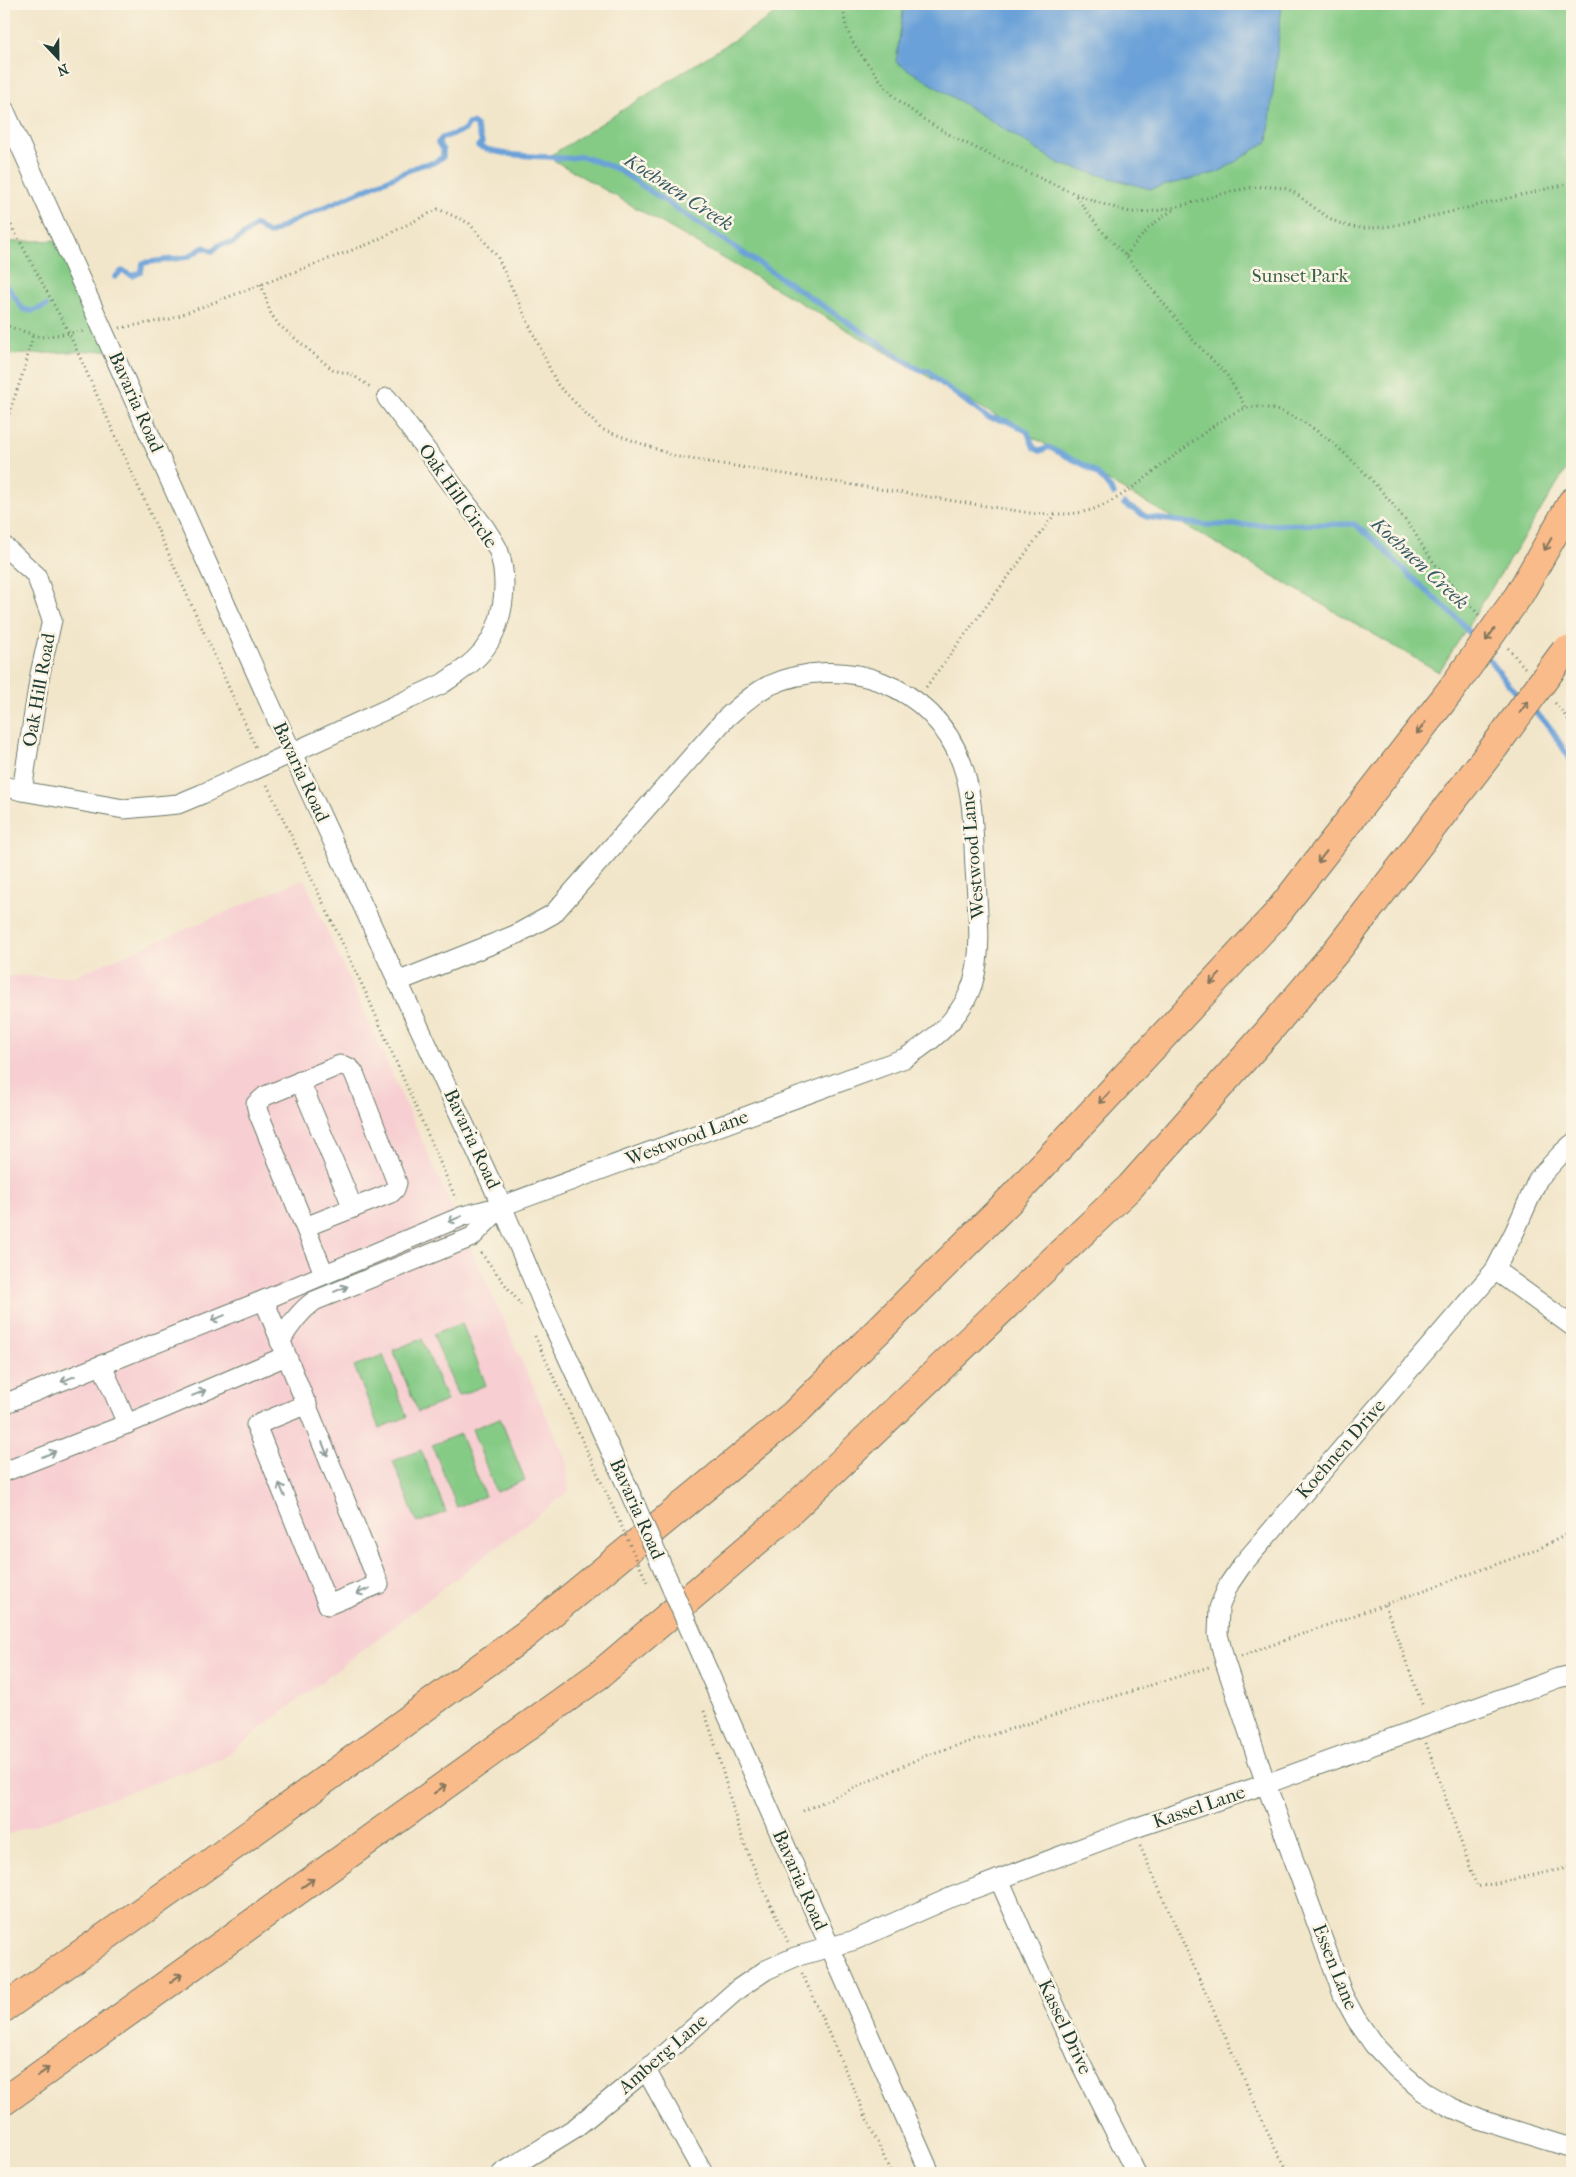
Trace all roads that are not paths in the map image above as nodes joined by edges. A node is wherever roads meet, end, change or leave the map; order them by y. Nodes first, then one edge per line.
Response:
1 (4, 109) edge
2 (387, 398) road end
3 (1572, 502) edge
4 (4, 546) edge
5 (1569, 646) edge
6 (292, 753) junction
7 (4, 786) edge
8 (22, 791) junction
9 (397, 982) junction
10 (300, 1081) junction
11 (1572, 1144) edge
12 (502, 1206) junction
13 (353, 1208) junction
14 (305, 1227) junction
15 (1494, 1270) junction
16 (324, 1273) junction
17 (305, 1281) junction
18 (264, 1300) junction
19 (314, 1301) junction
20 (1572, 1326) edge
21 (283, 1349) junction
22 (102, 1366) junction
23 (4, 1404) edge
24 (307, 1404) junction
25 (127, 1424) junction
26 (4, 1472) edge
27 (1572, 1675) edge
28 (1266, 1784) junction
29 (999, 1879) junction
30 (830, 1948) junction
31 (4, 2008) edge
32 (646, 2070) junction
33 (4, 2101) edge
34 (1572, 2148) edge
35 (502, 2173) edge
36 (703, 2173) edge
37 (930, 2173) edge
38 (1136, 2173) edge

1 - 6 street, Bavaria Road
2 - 6 street, Oak Hill Circle
3 -> 31 highway, bridge
4 - 8 street, Oak Hill Road
33 -> 5 highway, bridge
6 - 8 street
6 - 9 street, Bavaria Road
7 - 8 street
9 - 12 street, Bavaria Road
9 - 12 street, Westwood Lane
10 - 13 street
10 - 13 street
10 - 14 street
11 - 15 street, Koehnen Drive
12 -> 16 street, Westwood Lane
19 -> 12 street
12 - 30 street, Bavaria Road, bridge
13 - 14 street
14 - 16 street
15 - 20 street
15 - 28 street, Koehnen Drive
16 - 17 street, Westwood Lane
17 - 18 street, Westwood Lane
17 - 19 street
18 - 21 street
18 -> 22 street, Westwood Lane
19 - 21 street
21 - 24 street
25 -> 21 street
22 -> 23 street, Westwood Lane
22 - 25 street
24 -> 24 street
26 -> 25 street
27 - 28 street, Kassel Lane
28 - 29 street, Kassel Lane
28 - 34 street, Essen Lane
29 - 30 street, Kassel Lane
29 - 38 street, Kassel Drive
30 - 32 street, Amberg Lane
30 - 37 street, Bavaria Road
32 - 35 street, Amberg Lane
32 - 36 street

